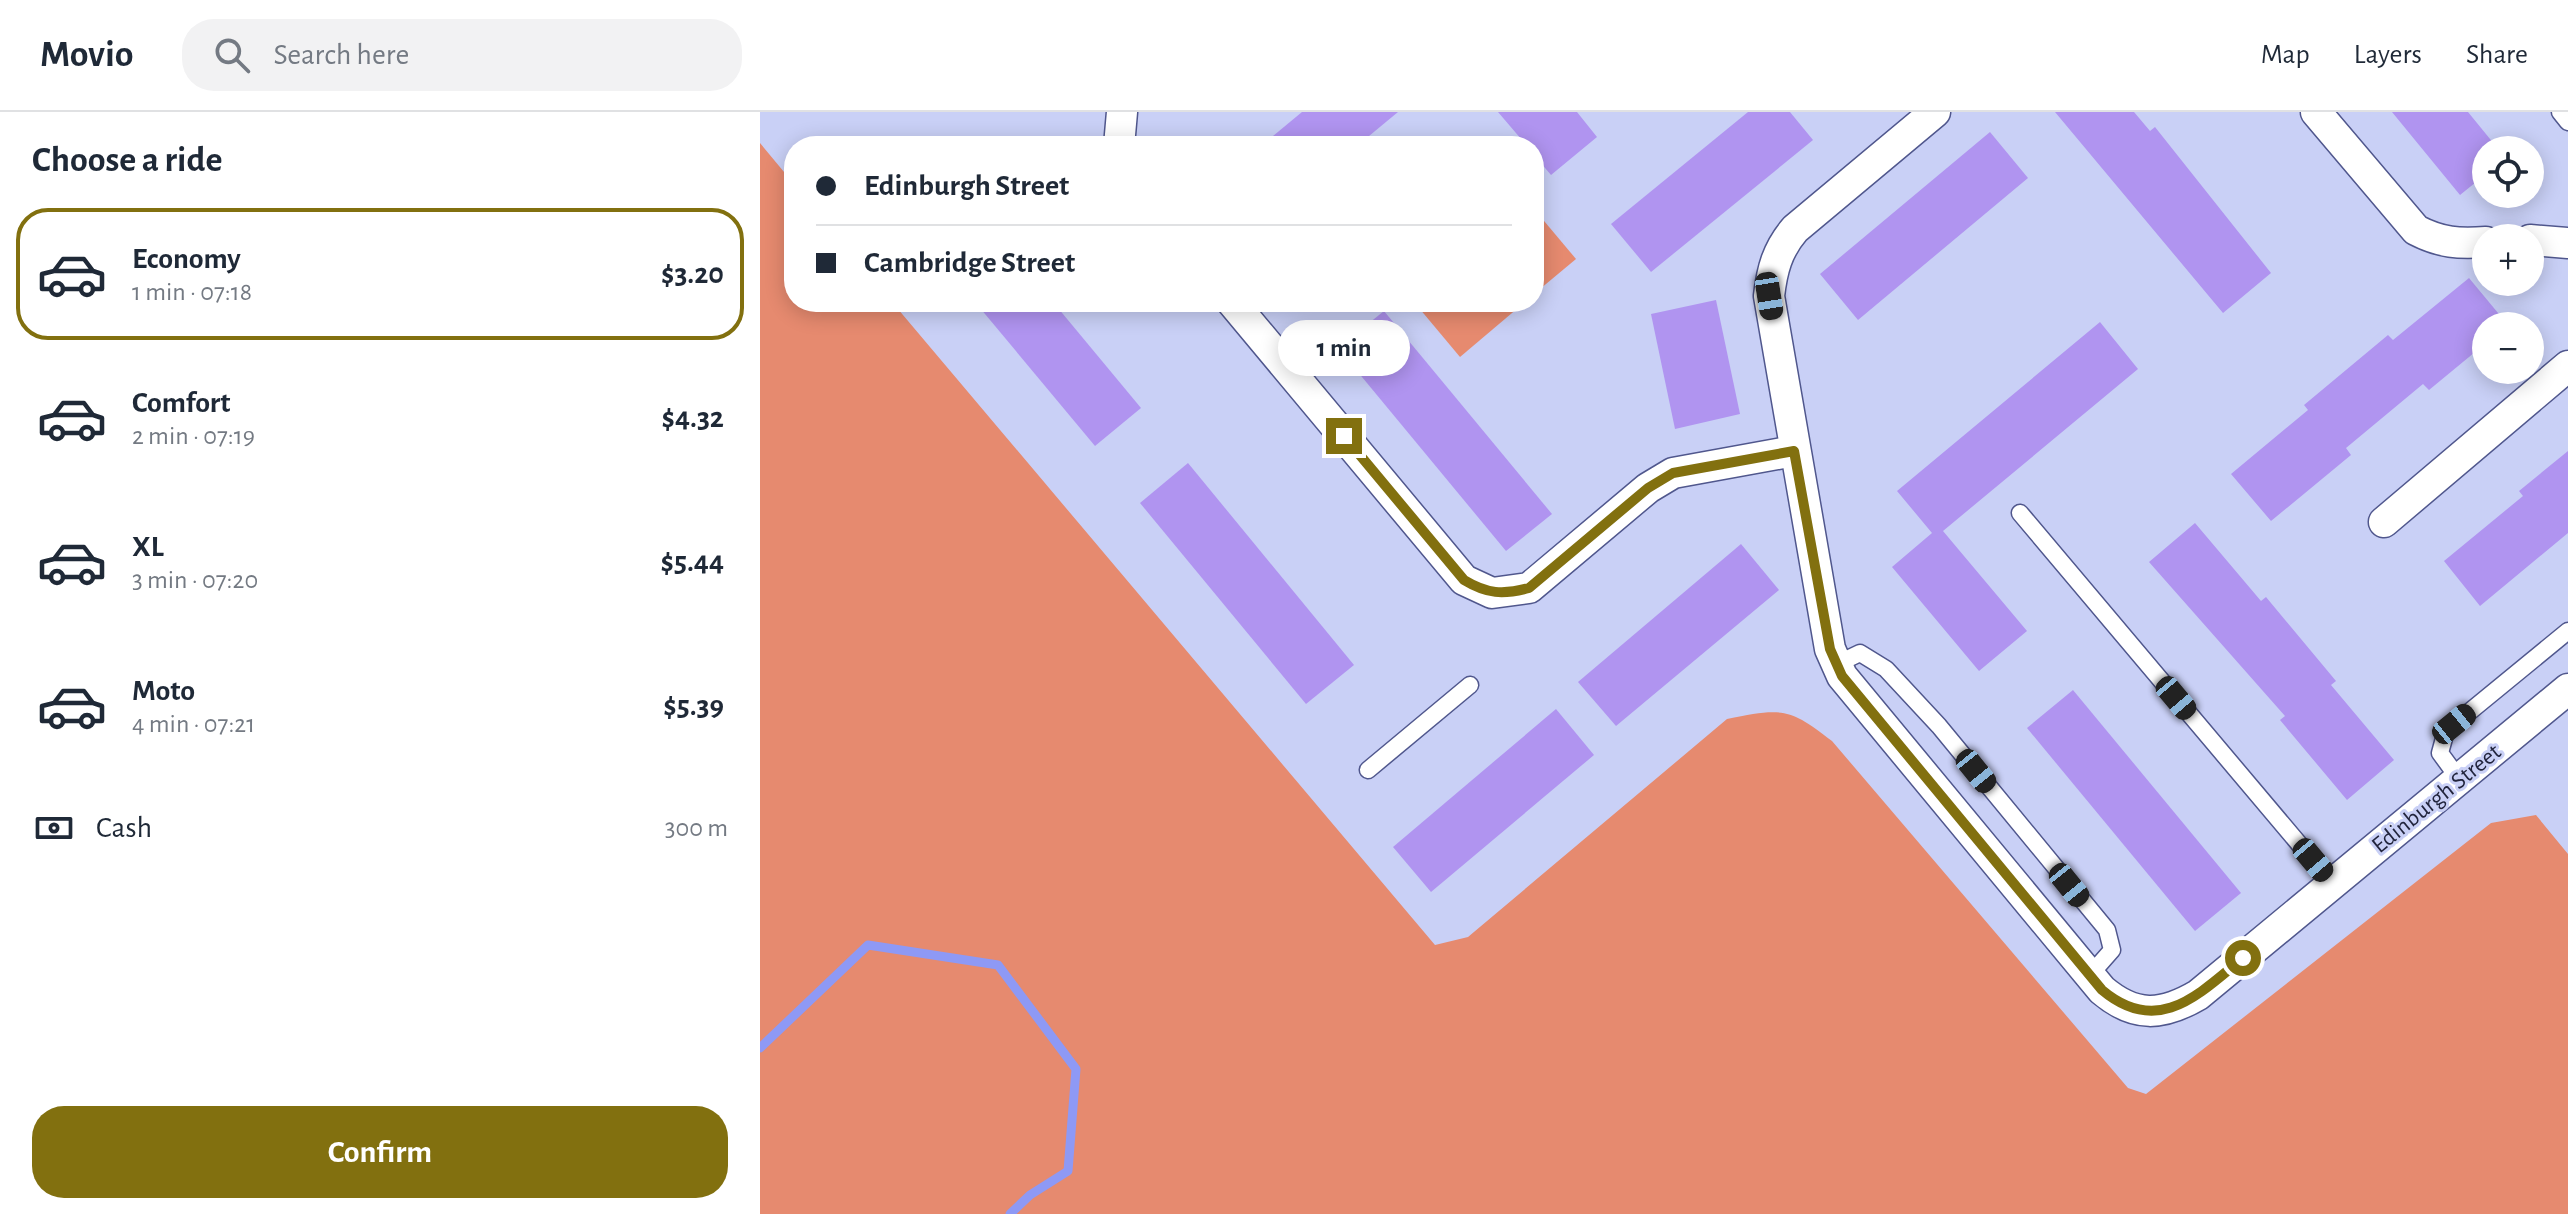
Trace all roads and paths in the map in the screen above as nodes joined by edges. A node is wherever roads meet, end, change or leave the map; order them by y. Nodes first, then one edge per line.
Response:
1 (1122, 112) edge
2 (1935, 112) edge
3 (2316, 112) edge
4 (2560, 112) edge
5 (2568, 122) edge
6 (1117, 136) edge
7 (2544, 241) edge
8 (2472, 243) edge
9 (2568, 243) edge
10 (1240, 312) edge
11 (2568, 366) edge
12 (1794, 451) junction
13 (2020, 513) dead end
14 (2384, 522) dead end
15 (2568, 631) edge
16 (1837, 664) junction
17 (1470, 685) dead end
18 (2568, 689) edge
19 (1368, 770) dead end
20 (2459, 779) junction
21 (2332, 883) junction
22 (2090, 975) junction

1 - 6 street
2 - 12 street, Edinburgh Street
3 - 8 street
4 - 5 lane
7 - 9 street
10 - 12 street
11 - 14 street
12 - 16 street, Edinburgh Street
13 - 21 lane
15 - 20 lane
16 - 22 street, Edinburgh Street
16 - 22 lane
17 - 19 lane
18 - 20 street, Edinburgh Street
20 - 21 street, Edinburgh Street
21 - 22 street, Edinburgh Street

